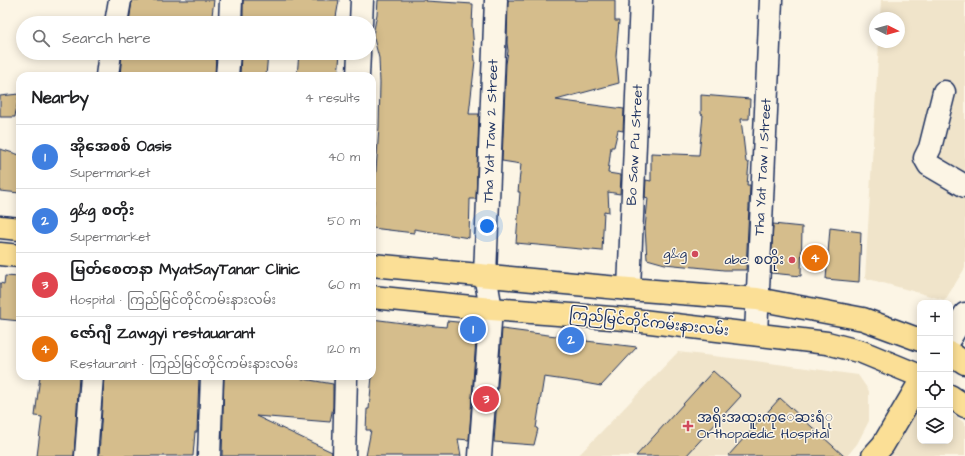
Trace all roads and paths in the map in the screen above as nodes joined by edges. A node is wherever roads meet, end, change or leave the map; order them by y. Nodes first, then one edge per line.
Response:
1 (120, 0) edge
2 (231, 0) edge
3 (362, 0) edge
4 (496, 0) edge
5 (641, 0) edge
6 (771, 0) edge
7 (117, 16) edge
8 (230, 16) edge
9 (361, 16) edge
10 (109, 60) edge
11 (229, 60) edge
12 (359, 60) edge
13 (108, 72) edge
14 (228, 72) edge
15 (358, 72) edge
16 (944, 92) dead end
17 (965, 186) edge
18 (0, 227) edge
19 (16, 229) edge
20 (0, 254) edge
21 (16, 256) edge
22 (376, 264) edge
23 (485, 275) junction
24 (628, 289) junction
25 (376, 297) edge
26 (757, 299) junction
27 (491, 309) junction
28 (965, 314) edge
29 (756, 334) junction
30 (951, 336) edge
31 (917, 339) edge
32 (953, 355) edge
33 (965, 363) edge
34 (917, 375) edge
35 (92, 380) edge
36 (212, 380) edge
37 (346, 380) edge
38 (917, 387) edge
39 (953, 398) edge
40 (965, 406) edge
41 (86, 456) edge
42 (209, 456) edge
43 (344, 456) edge
44 (480, 456) edge
45 (873, 456) edge

1 - 7 street
2 - 8 street
3 - 9 street
4 - 23 street, Tha Yat Taw 2 Street
5 - 24 street, Bo Saw Pu Street
6 - 26 street, Tha Yat Taw 1 Street
10 - 13 street
11 - 14 street
12 - 15 street
16 - 17 street
18 - 19 main road
20 - 21 main road
22 - 23 main road
23 - 24 main road
23 - 27 street, Tha Yat Taw 2 Street
24 - 26 main road
25 - 27 main road, ကြည်မြင်တိုင်ကမ်းနားလမ်း
26 - 29 street, Tha Yat Taw 1 Street
26 - 31 main road
27 - 29 main road, ကြည်မြင်တိုင်ကမ်းနားလမ်း
27 - 44 street, Tha Yat Taw 2 Street
28 - 30 street
29 - 34 main road, ကြည်မြင်တိုင်ကမ်းနားလမ်း
32 - 33 main road
35 - 41 street
36 - 42 street
37 - 43 street
38 - 45 main road
39 - 40 main road

